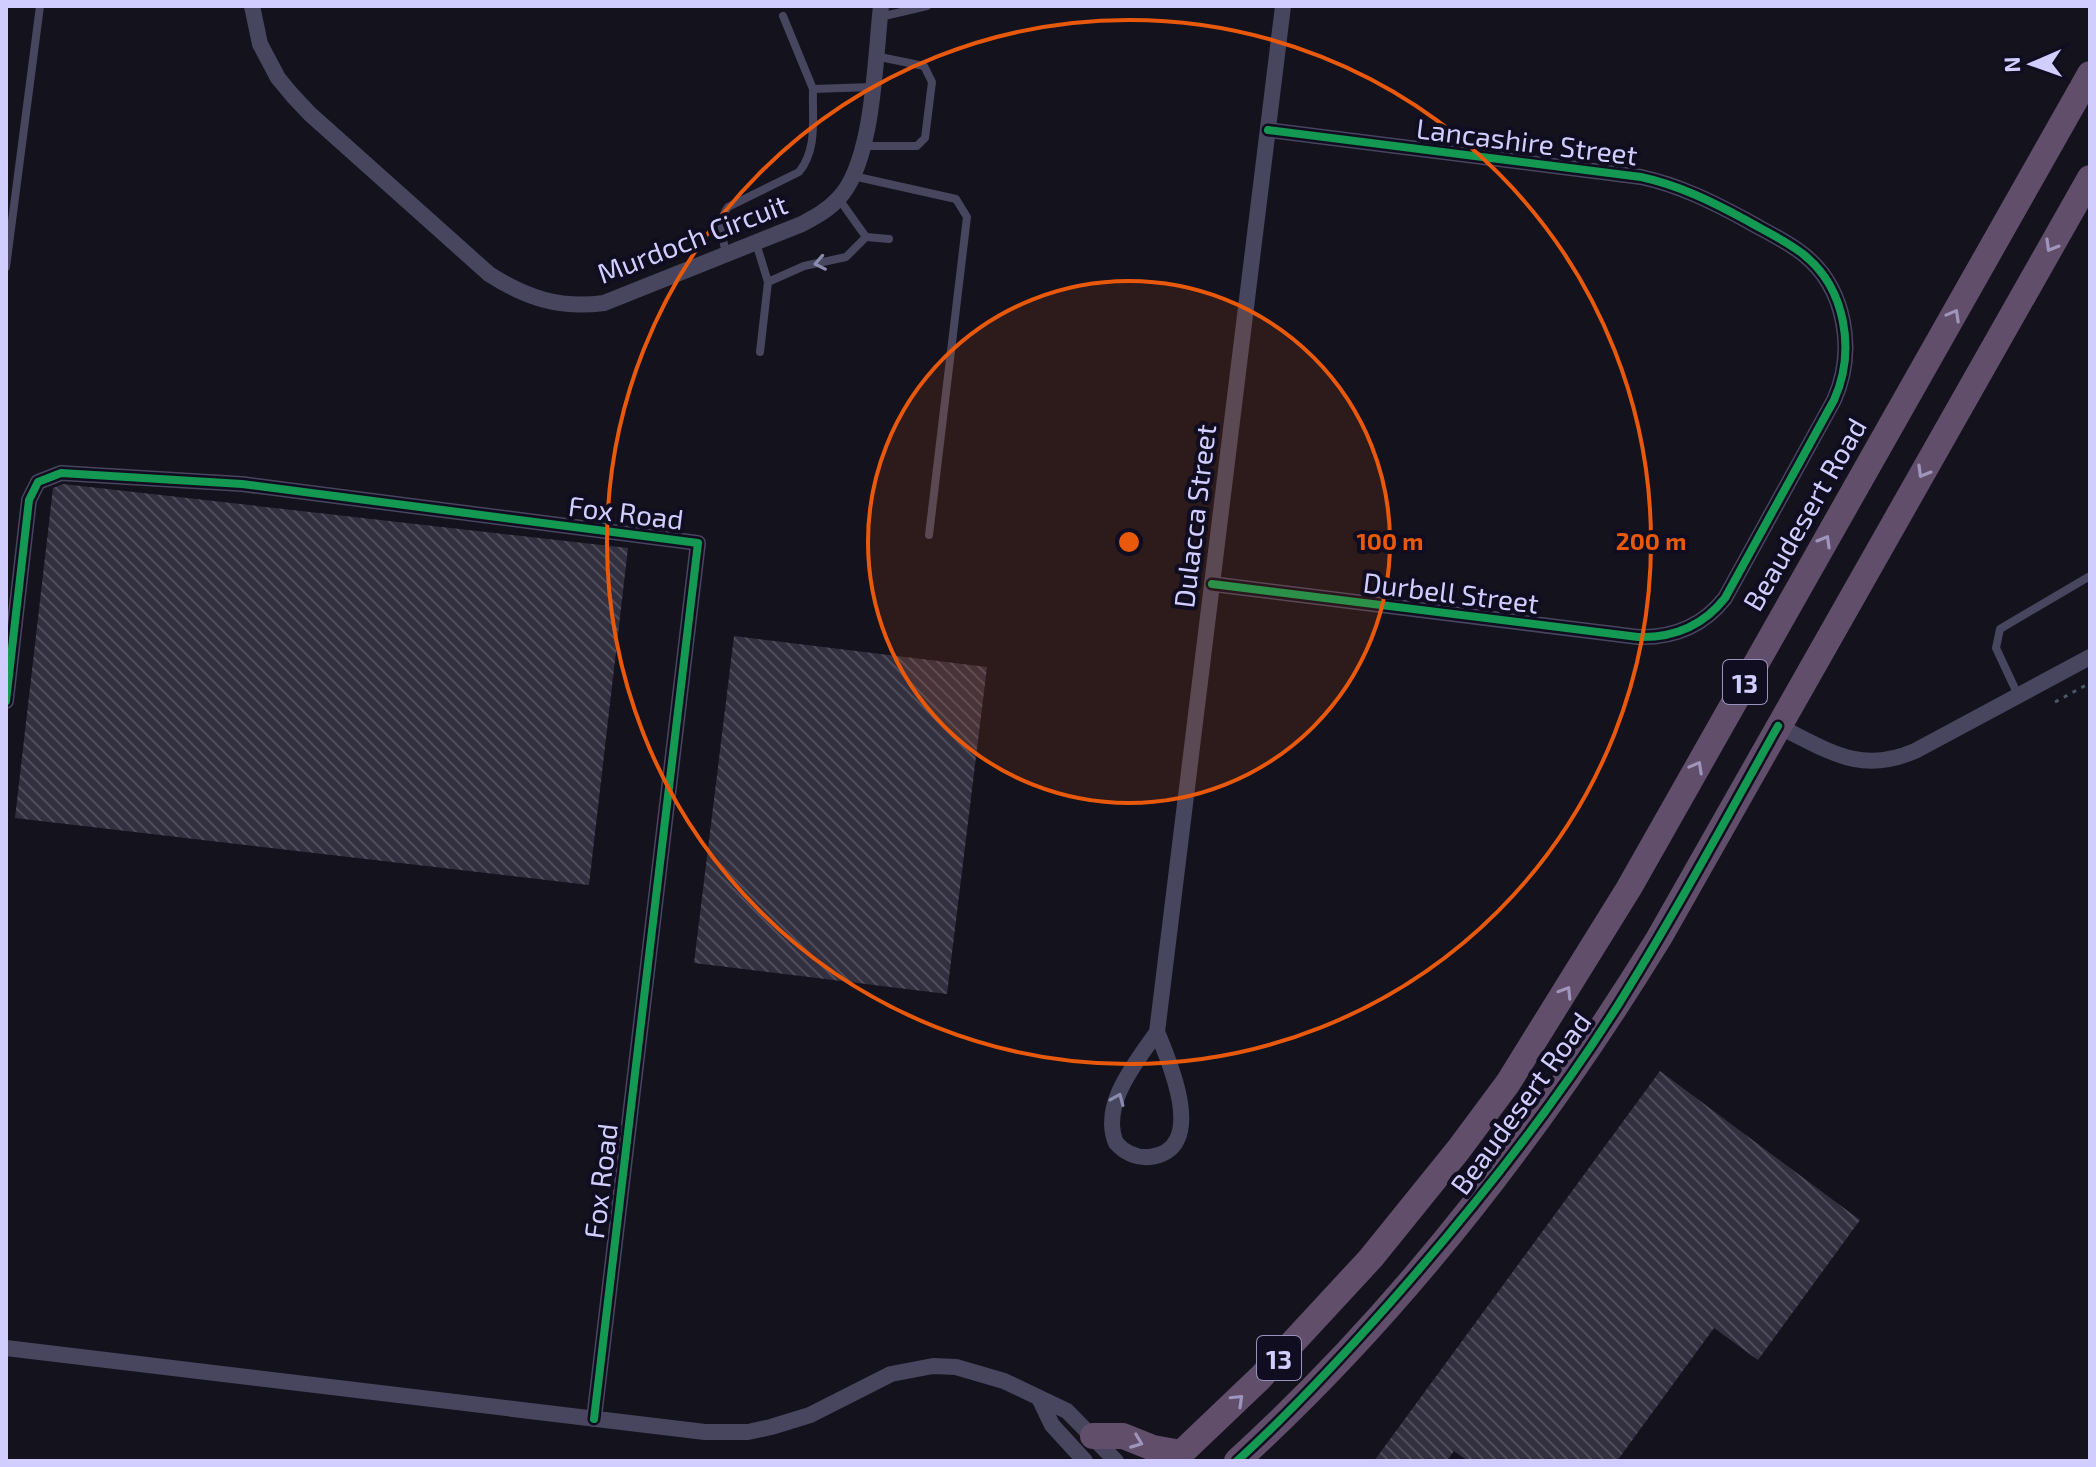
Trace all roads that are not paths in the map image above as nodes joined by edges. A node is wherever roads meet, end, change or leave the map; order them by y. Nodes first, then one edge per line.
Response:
1 (40, 6) edge
2 (252, 6) edge
3 (927, 6) edge
4 (1283, 6) edge
5 (880, 12) edge
6 (783, 16) dead end
7 (875, 56) junction
8 (2090, 74) edge
9 (872, 87) junction
10 (813, 89) junction
11 (1268, 130) junction
12 (865, 146) junction
13 (853, 176) junction
14 (2090, 178) edge
15 (839, 199) junction
16 (866, 237) junction
17 (889, 239) dead end
18 (755, 242) junction
19 (726, 254) junction
20 (6, 267) edge
21 (768, 282) junction
22 (760, 352) dead end
23 (929, 535) dead end
24 (2090, 576) edge
25 (1212, 584) junction
26 (1684, 630) joint
27 (2090, 657) edge
28 (2018, 695) junction
29 (6, 701) edge
30 (1778, 726) junction
31 (1157, 1032) junction
32 (6, 1348) edge
33 (1040, 1400) junction
34 (594, 1419) junction
35 (1089, 1449) edge
36 (1177, 1457) edge
37 (1244, 1458) edge
38 (1116, 1461) edge

1 - 20 lane
2 - 19 street, Murdoch Circuit
3 - 5 lane
4 - 11 street, Dulacca Street
5 - 7 street, Murdoch Circuit
6 - 10 lane
7 - 9 street, Murdoch Circuit
7 - 12 lane
36 -> 8 highway, Beaudesert Road / 13
9 - 10 lane
9 - 12 street, Murdoch Circuit
10 - 19 lane
11 - 25 street, Dulacca Street
11 - 26 street, Lancashire Street
12 - 13 street, Murdoch Circuit
13 - 15 street, Murdoch Circuit
13 - 23 lane
14 -> 30 highway, Beaudesert Road / 13
15 - 16 lane
15 - 18 street, Murdoch Circuit
16 - 17 lane
16 -> 21 lane
18 - 19 street, Murdoch Circuit
18 - 21 lane
21 - 22 lane
24 - 28 lane
25 - 26 street, Durbell Street
25 - 31 street, Dulacca Street
27 - 28 street
28 - 30 street
29 - 34 street, Fox Road
30 - 37 highway, Beaudesert Road / 13
31 -> 31 street, Dulacca Street
32 - 34 street
33 - 34 street
33 - 35 street
33 - 35 street
35 -> 36 highway
35 - 38 street

